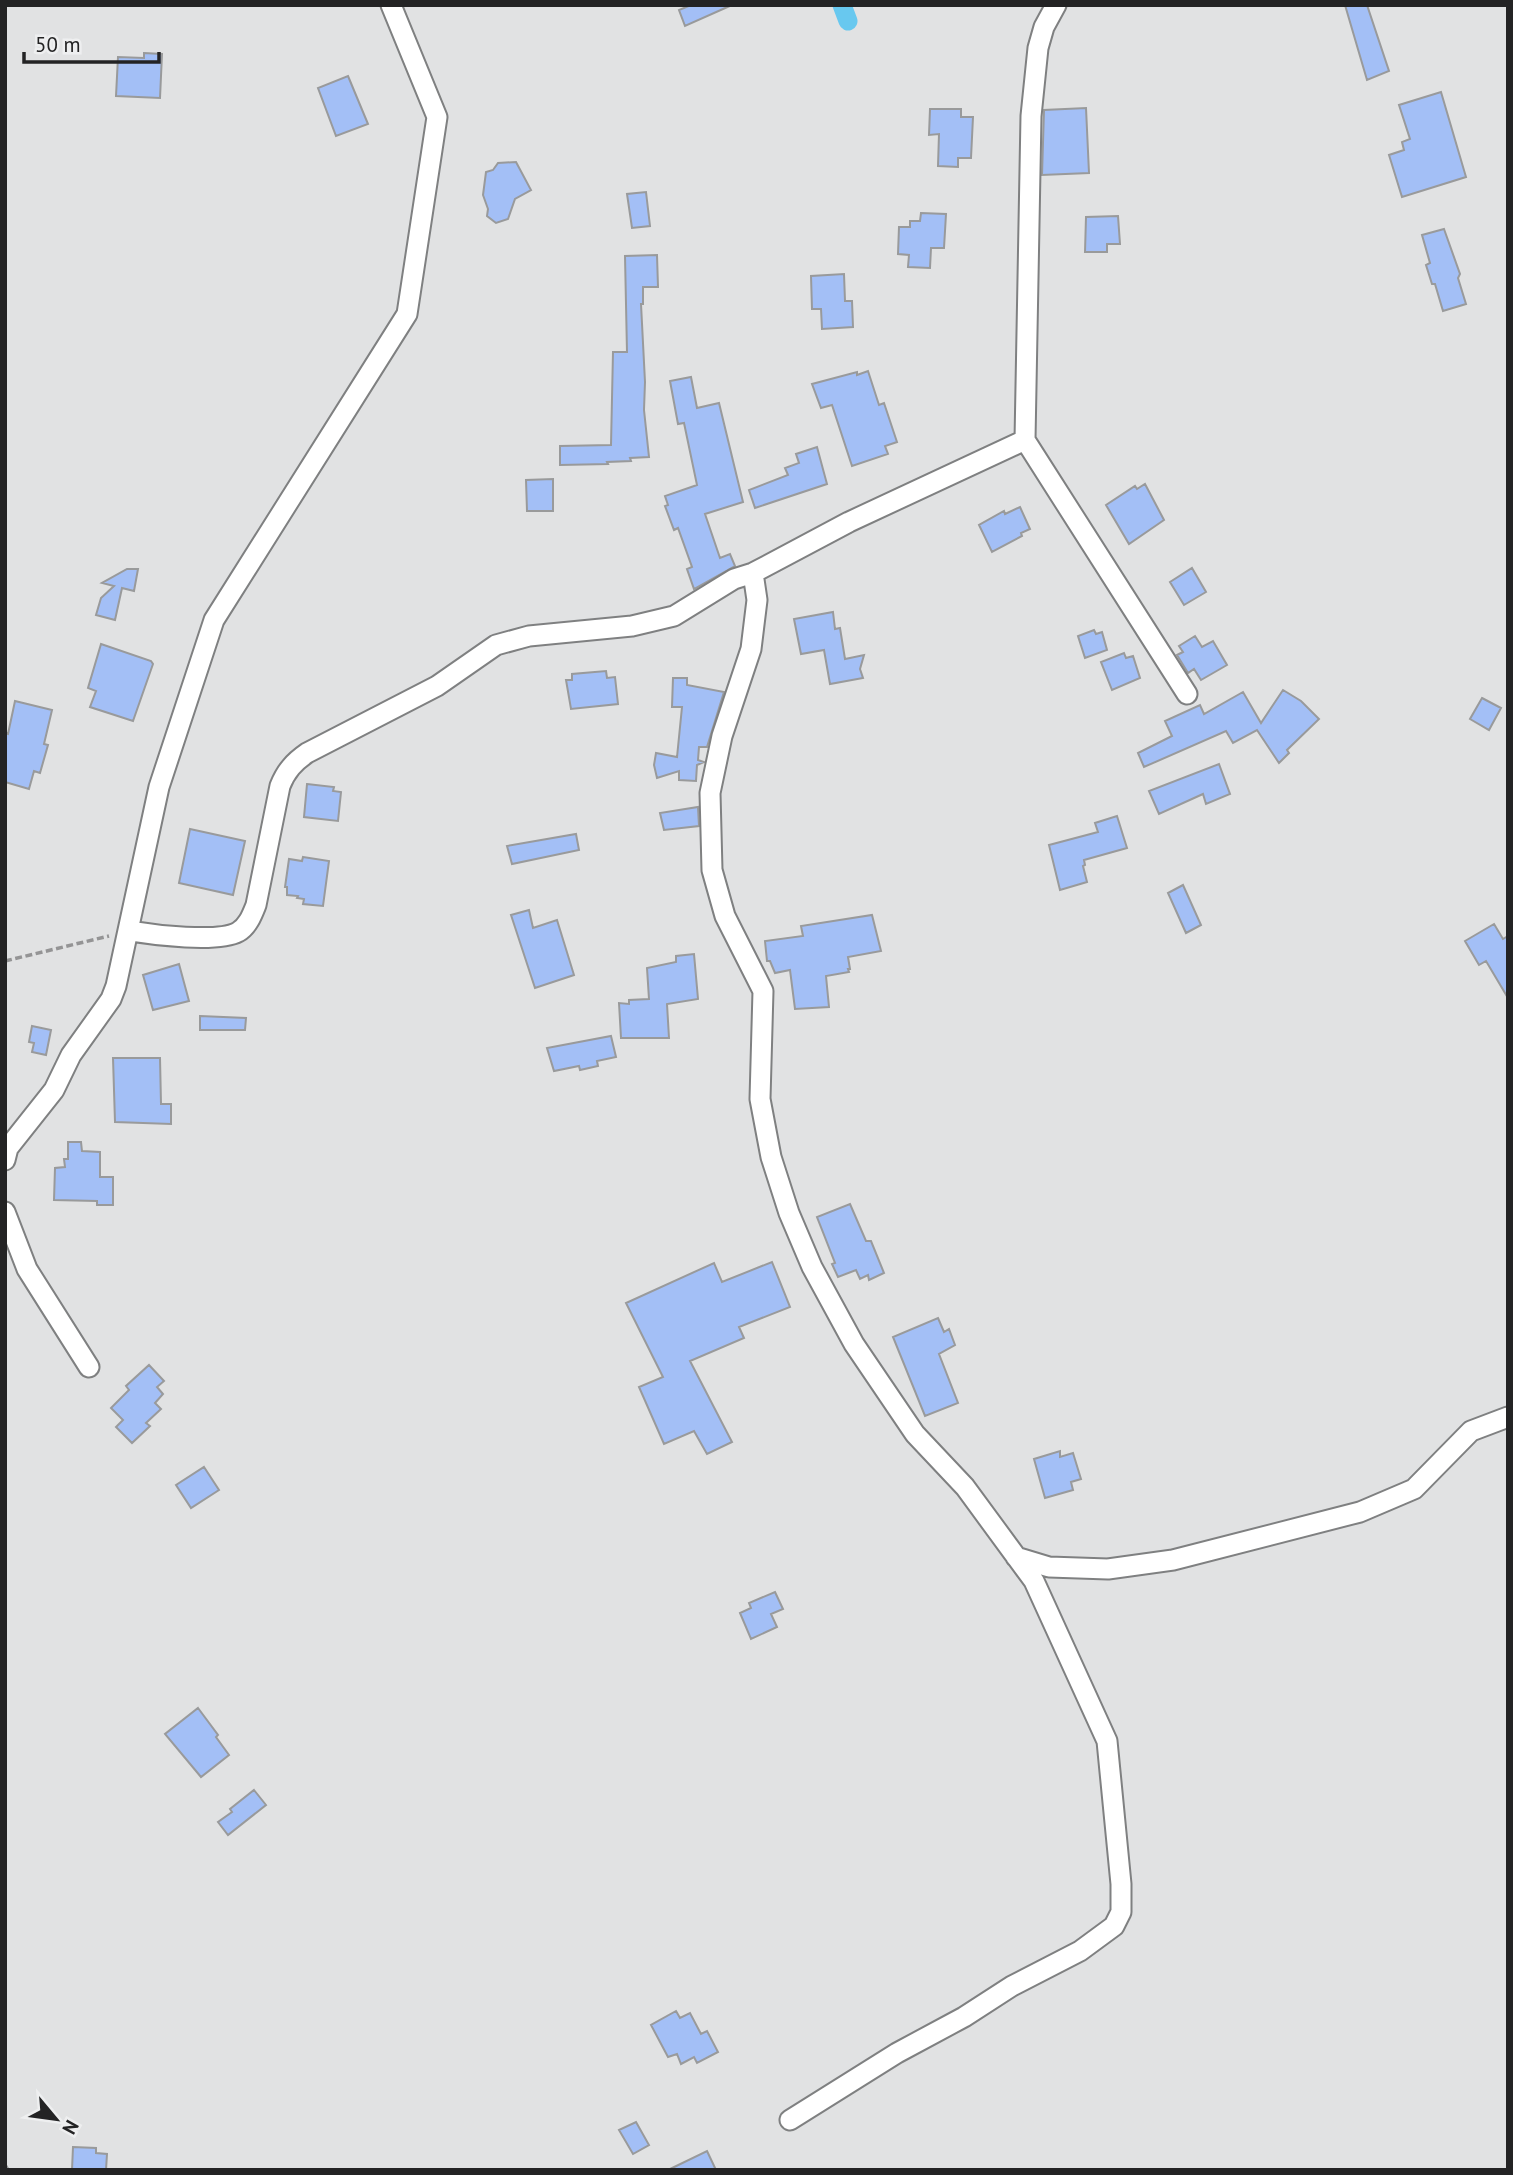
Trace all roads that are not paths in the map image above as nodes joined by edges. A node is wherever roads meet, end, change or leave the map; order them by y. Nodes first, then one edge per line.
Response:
1 (391, 5) edge
2 (1056, 5) edge
3 (1025, 440) junction
4 (753, 573) junction
5 (1187, 694) dead end
6 (130, 931) junction
7 (5, 1160) edge
8 (5, 1212) edge
9 (89, 1367) dead end
10 (1508, 1417) edge
11 (1016, 1556) junction
12 (790, 2120) dead end

1 - 6 street
2 - 3 street
3 - 4 street
3 - 5 street
4 - 6 street
4 - 11 street
6 - 7 street
8 - 9 street
10 - 11 street
11 - 12 street

